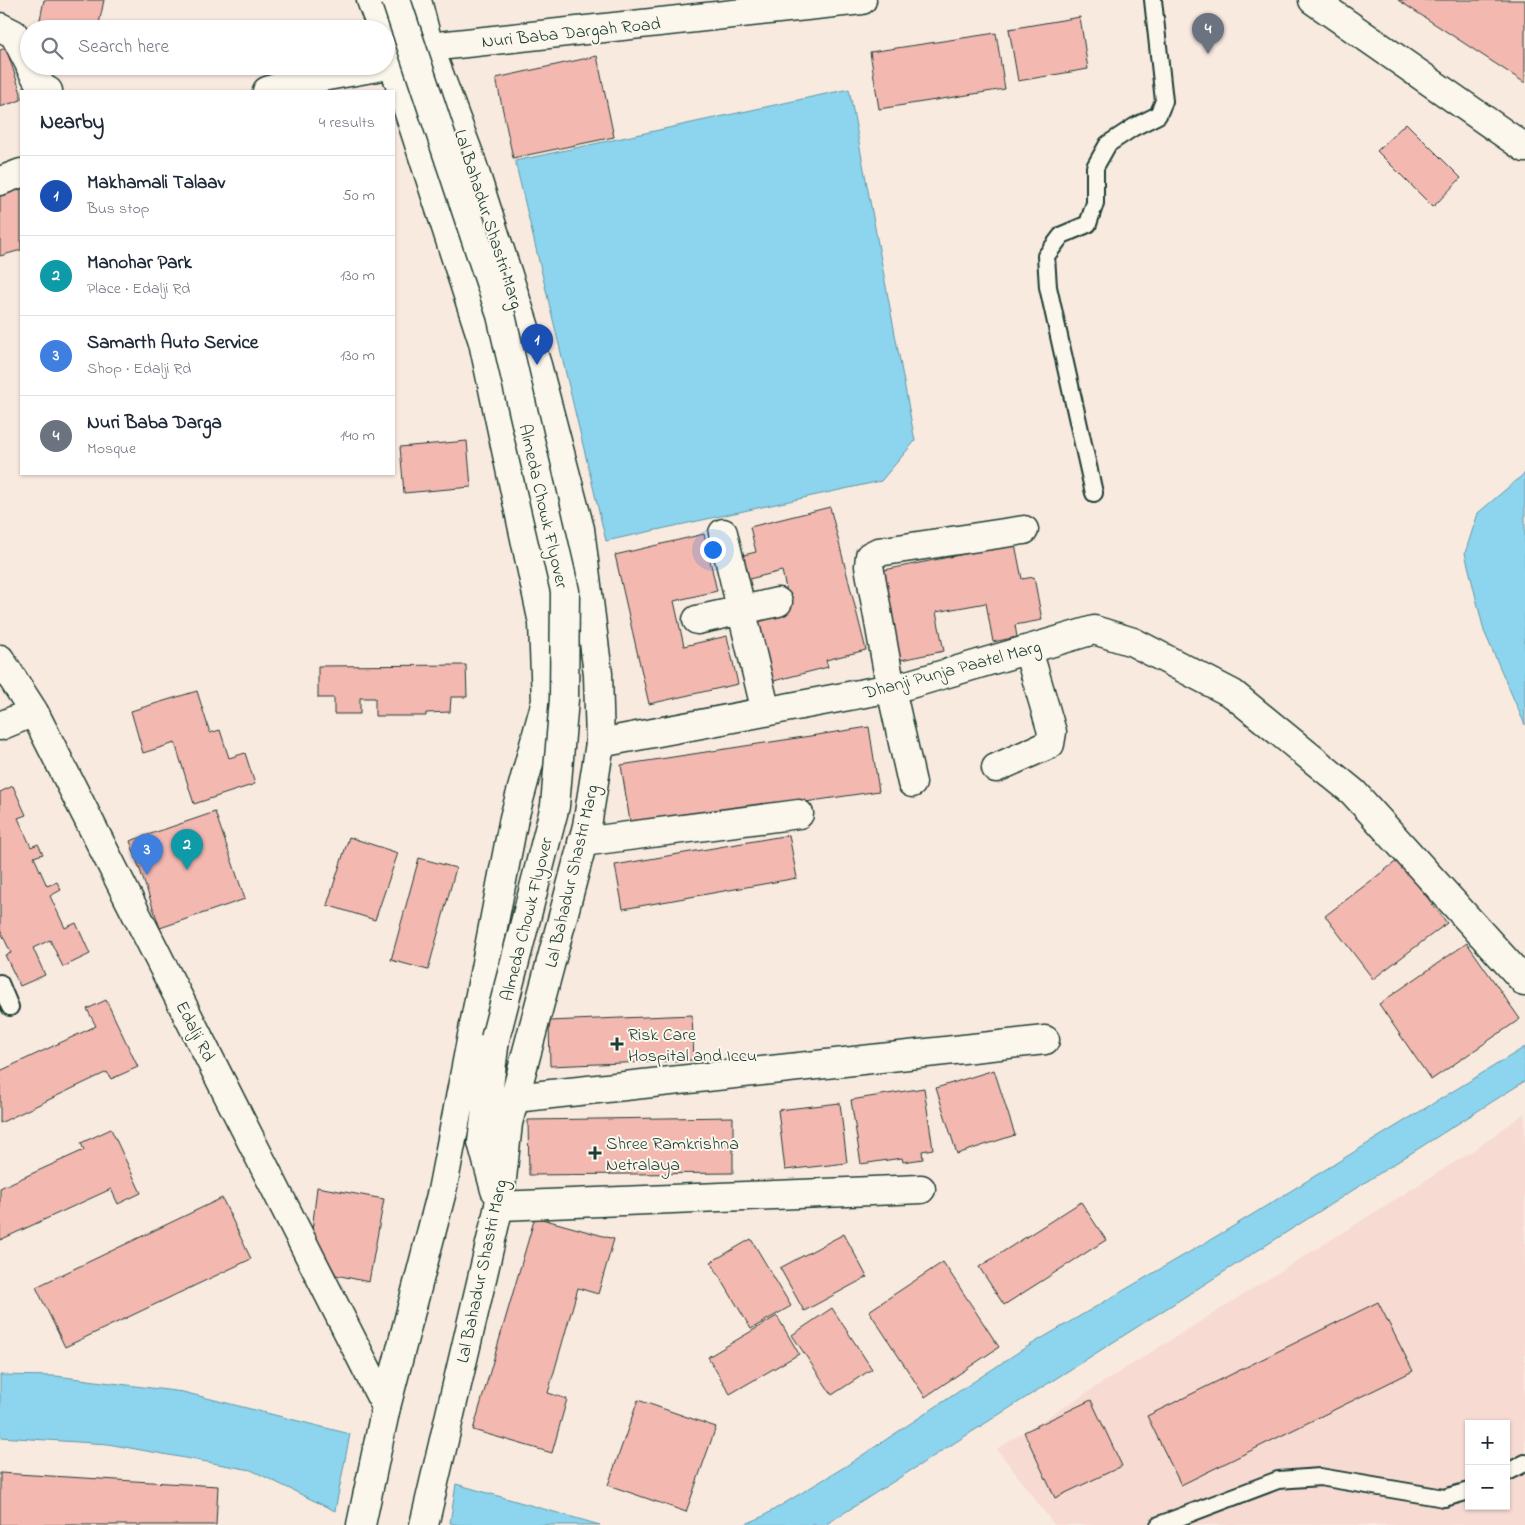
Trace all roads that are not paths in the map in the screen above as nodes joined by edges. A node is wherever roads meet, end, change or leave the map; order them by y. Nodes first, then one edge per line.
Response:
1 (371, 0) edge
2 (396, 0) edge
3 (416, 0) edge
4 (862, 0) edge
5 (1153, 0) edge
6 (1313, 0) edge
7 (379, 20) edge
8 (0, 27) edge
9 (20, 46) edge
10 (429, 47) junction
11 (395, 58) edge
12 (35, 75) edge
13 (324, 75) edge
14 (392, 75) edge
15 (46, 90) edge
16 (270, 90) edge
17 (1525, 148) edge
18 (20, 173) edge
19 (0, 180) edge
20 (1094, 493) dead end
21 (1024, 530) dead end
22 (723, 533) dead end
23 (778, 602) dead end
24 (741, 610) junction
25 (697, 620) dead end
26 (1028, 650) junction
27 (0, 659) edge
28 (890, 688) junction
29 (34, 712) junction
30 (766, 712) junction
31 (0, 726) edge
32 (600, 743) junction
33 (996, 768) dead end
34 (912, 783) dead end
35 (799, 814) dead end
36 (582, 842) junction
37 (1525, 982) edge
38 (0, 983) edge
39 (10, 1007) dead end
40 (1045, 1040) dead end
41 (515, 1098) junction
42 (482, 1142) junction
43 (921, 1189) dead end
44 (442, 1191) junction
45 (499, 1206) junction
46 (386, 1407) junction
47 (1525, 1463) edge
48 (1510, 1471) edge
49 (1465, 1492) edge
50 (361, 1525) edge
51 (424, 1525) edge
52 (1160, 1525) edge

1 - 7 street
2 - 42 street, Almeda Chowk Flyover, bridge
3 - 10 street, Lal Bahadur Shastri Marg
4 - 10 street, Nuri Baba Dargah Road
5 - 20 lane
6 - 17 street
8 - 9 street
10 - 11 street, Nuri Baba Dargah Road
10 - 32 street, Lal Bahadur Shastri Marg
12 - 15 street
13 - 16 street, Nuri Baba Dargah Road
14 - 44 street
18 - 19 street
21 - 28 street
22 - 24 street
23 - 24 street
24 - 25 street
24 - 30 street
26 - 28 street, Dhanji Punja Paatel Marg
26 - 33 street
26 - 37 street, Dhanji Punja Paatel Marg
27 - 29 street, Edalji Rd
28 - 30 street, Dhanji Punja Paatel Marg
28 - 34 street
29 - 31 street
29 - 46 street, Edalji Rd
30 - 32 street, Dhanji Punja Paatel Marg
32 - 36 street, Lal Bahadur Shastri Marg
35 - 36 street
36 - 41 street, Lal Bahadur Shastri Marg
38 - 39 lane
40 - 41 street
41 - 45 street, Lal Bahadur Shastri Marg
42 - 44 street
42 - 45 street, Almeda Chowk Flyover
43 - 45 street
44 - 46 street
45 - 51 street, Lal Bahadur Shastri Marg
46 - 50 street
47 - 48 lane
49 - 52 lane

